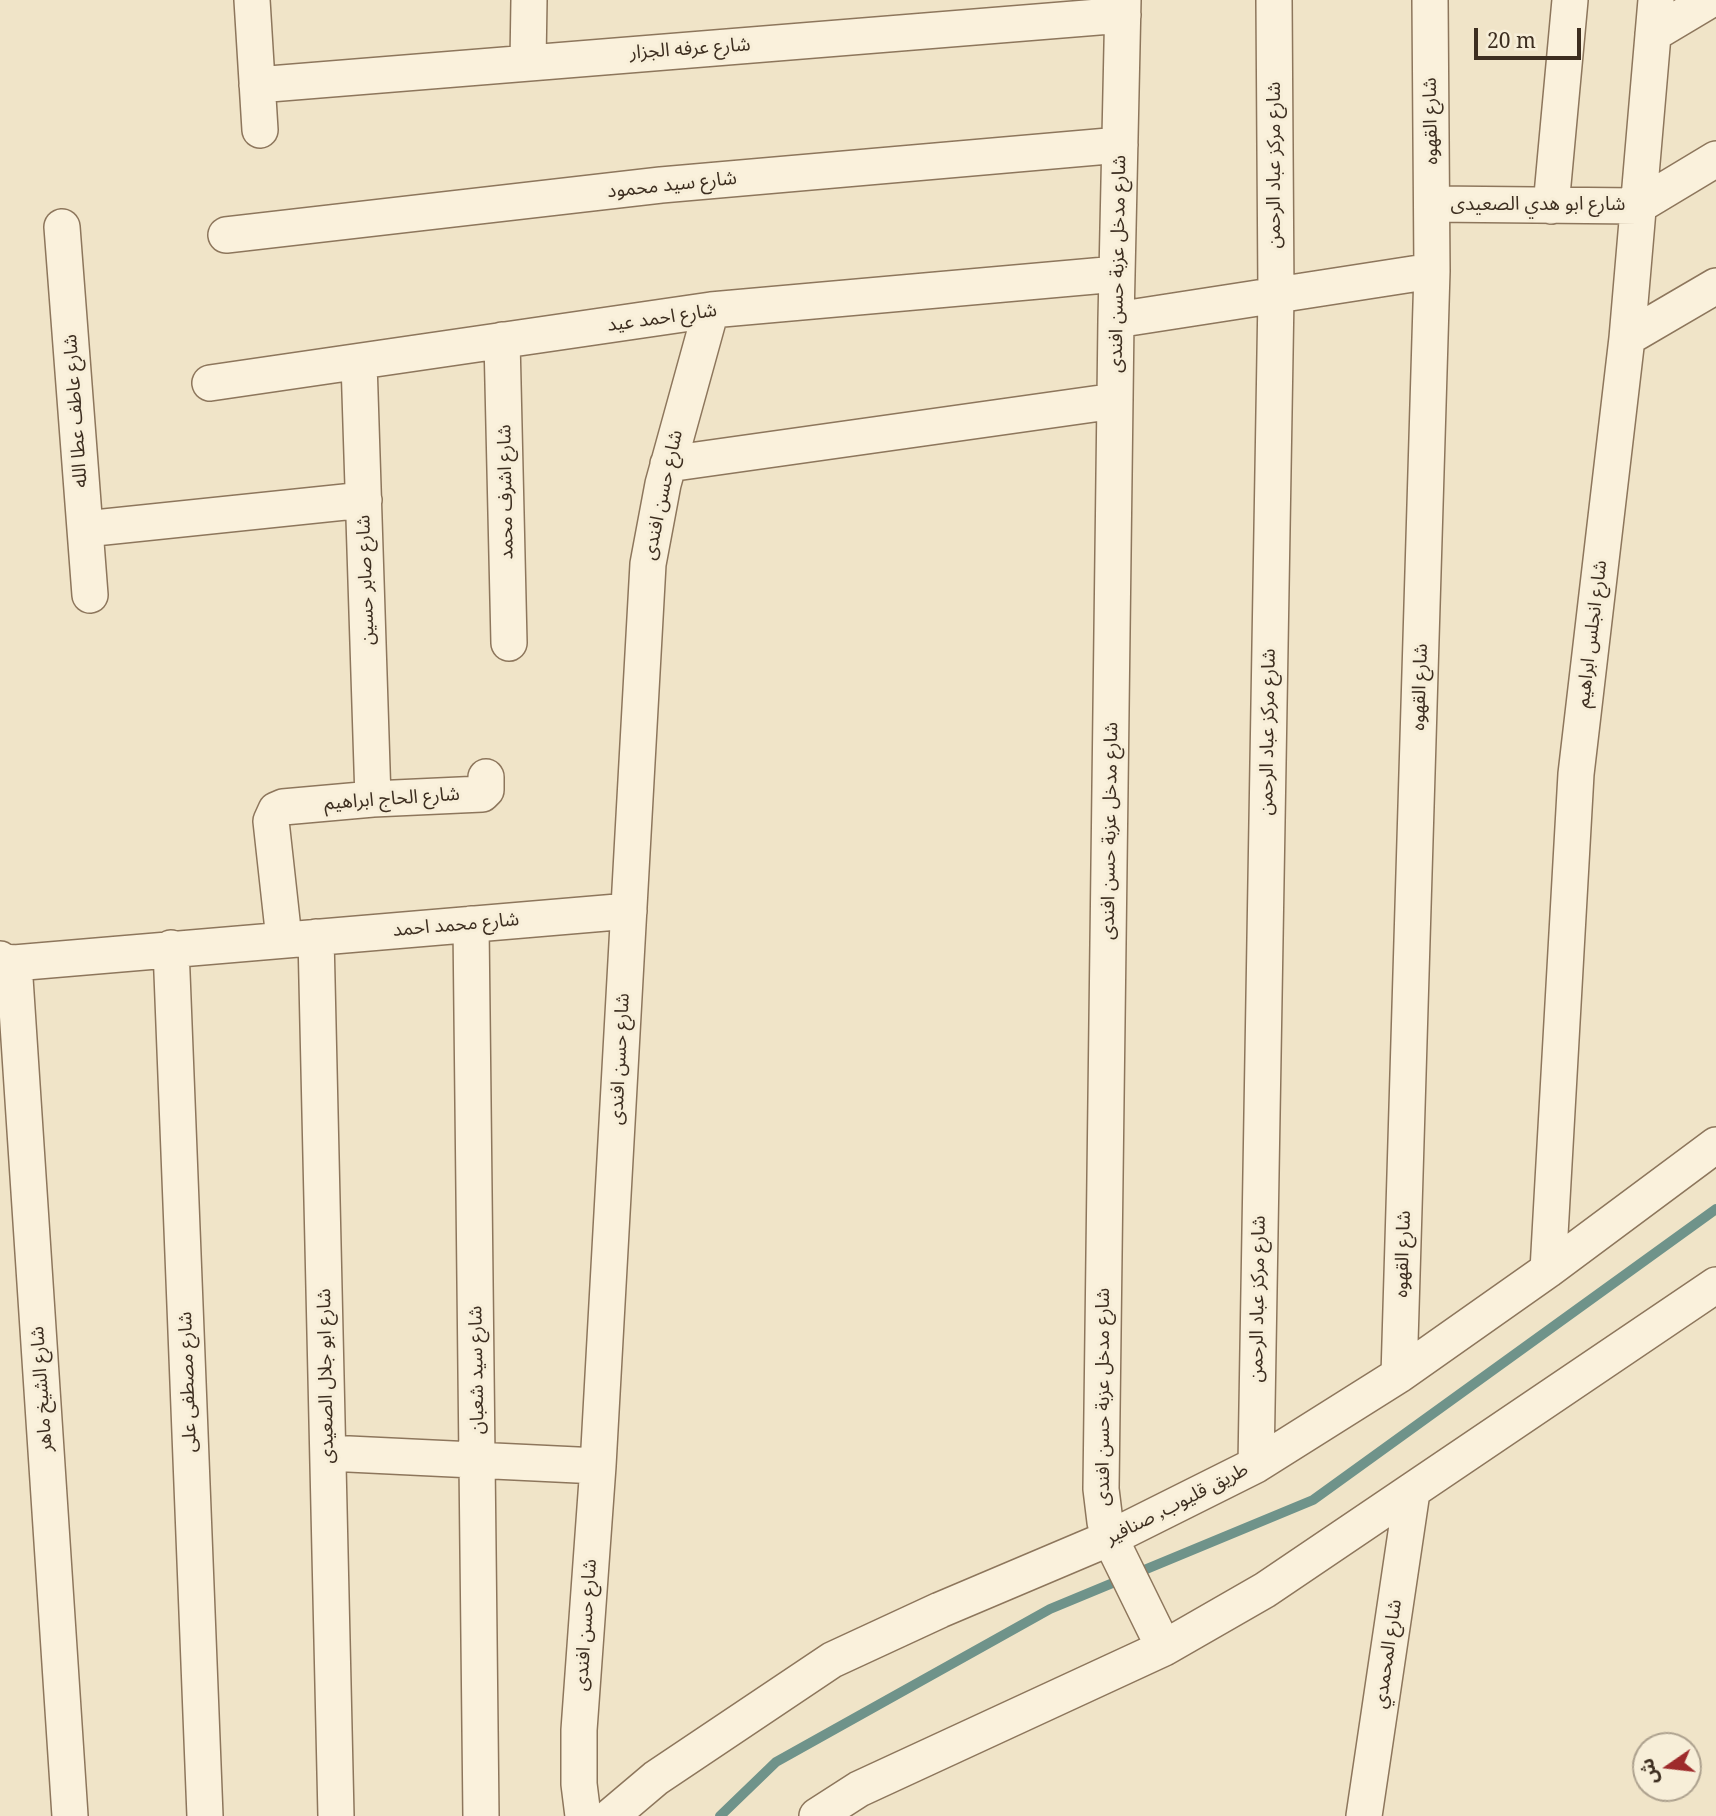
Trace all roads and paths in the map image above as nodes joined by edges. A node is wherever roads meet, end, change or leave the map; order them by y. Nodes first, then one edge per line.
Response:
1 (252, 0) edge
2 (529, 0) edge
3 (1275, 0) edge
4 (1430, 0) edge
5 (1570, 0) edge
6 (1710, 0) edge
7 (1123, 8) edge
8 (970, 14) edge
9 (1654, 17) edge
10 (528, 62) junction
11 (257, 85) junction
12 (260, 130) dead end
13 (1120, 145) junction
14 (1716, 159) edge
15 (1432, 204) junction
16 (1551, 206) junction
17 (1638, 206) junction
18 (62, 227) dead end
19 (226, 235) dead end
20 (1432, 271) junction
21 (1117, 274) junction
22 (1716, 286) edge
23 (1276, 295) junction
24 (711, 310) junction
25 (1116, 320) junction
26 (1627, 338) junction
27 (502, 340) junction
28 (359, 362) junction
29 (210, 383) dead end
30 (1115, 401) junction
31 (668, 464) junction
32 (363, 500) junction
33 (85, 529) junction
34 (90, 595) dead end
35 (509, 643) dead end
36 (486, 777) dead end
37 (373, 799) junction
38 (629, 911) junction
39 (471, 924) junction
40 (300, 938) junction
41 (171, 948) junction
42 (7, 961) edge
43 (1716, 1145) edge
44 (1548, 1269) junction
45 (1716, 1285) edge
46 (1399, 1375) junction
47 (328, 1453) junction
48 (478, 1460) junction
49 (1256, 1465) junction
50 (598, 1466) junction
51 (1412, 1492) junction
52 (1110, 1538) junction
53 (1164, 1648) junction
54 (70, 1816) edge
55 (205, 1816) edge
56 (336, 1816) edge
57 (481, 1816) edge
58 (583, 1816) edge
59 (611, 1816) edge
60 (817, 1816) edge
61 (1364, 1816) edge

1 - 11 street
2 - 10 street
3 - 23 street, شارع مركز عباد الرحمن
4 - 15 street, شارع القهوه
5 - 16 street
6 - 9 street
7 - 8 street, شارع عرفه الجزار
7 - 13 street, شارع مدخل عزبة حسن افندى
8 - 10 street, شارع عرفه الجزار
9 - 17 street, شارع انجلس ابراهيم
10 - 11 street, شارع عرفه الجزار
11 - 12 street
13 - 19 street, شارع سيد محمود
13 - 21 street, شارع مدخل عزبة حسن افندى
14 - 17 street, شارع ابو هدي الصعيدى
15 - 16 street, شارع ابو هدي الصعيدى
15 - 20 street, شارع القهوه
16 - 17 street, شارع ابو هدي الصعيدى
17 - 26 street, شارع انجلس ابراهيم
18 - 33 street, شارع عاطف عطا الله
20 - 23 street
20 - 46 street, شارع القهوه
21 - 24 street, شارع احمد عيد
21 - 25 street, شارع مدخل عزبة حسن افندى
22 - 26 street
23 - 25 street
23 - 49 street, شارع مركز عباد الرحمن
24 - 27 street, شارع احمد عيد
24 - 31 street, شارع حسن افندى
25 - 30 street, شارع مدخل عزبة حسن افندى
26 - 44 street, شارع انجلس ابراهيم
27 - 28 street, شارع احمد عيد
27 - 35 street, شارع اشرف محمد
28 - 29 street, شارع احمد عيد
28 - 32 street, شارع صابر حسين
30 - 31 street
30 - 52 street, شارع مدخل عزبة حسن افندى
31 - 38 street, شارع حسن افندى
32 - 33 street
32 - 37 street, شارع صابر حسين
33 - 34 street, شارع عاطف عطا الله
36 - 37 street, شارع الحاج ابراهيم
37 - 40 street, شارع الحاج ابراهيم
38 - 39 street, شارع محمد احمد
38 - 50 street, شارع حسن افندى
39 - 40 street, شارع محمد احمد
39 - 48 street, شارع سيد شعبان
40 - 41 street, شارع محمد احمد
40 - 47 street, شارع ابو جلال الصعيدى
41 - 42 street, شارع محمد احمد
41 - 55 street, شارع مصطفى على
42 - 54 street, شارع الشيخ ماهر
43 - 44 street, طريق قليوب, صنافير
44 - 46 street, طريق قليوب, صنافير
45 - 51 street
46 - 49 street, طريق قليوب, صنافير
47 - 48 street
47 - 56 street, شارع ابو جلال الصعيدى
48 - 50 street
48 - 57 street, شارع سيد شعبان
49 - 52 street, طريق قليوب, صنافير
50 - 58 street, شارع حسن افندى
51 - 53 street
51 - 61 street, شارع المحمدي
52 - 53 street, شارع مدخل عزبة حسن افندى
52 - 59 street, طريق قليوب, صنافير
53 - 60 street

